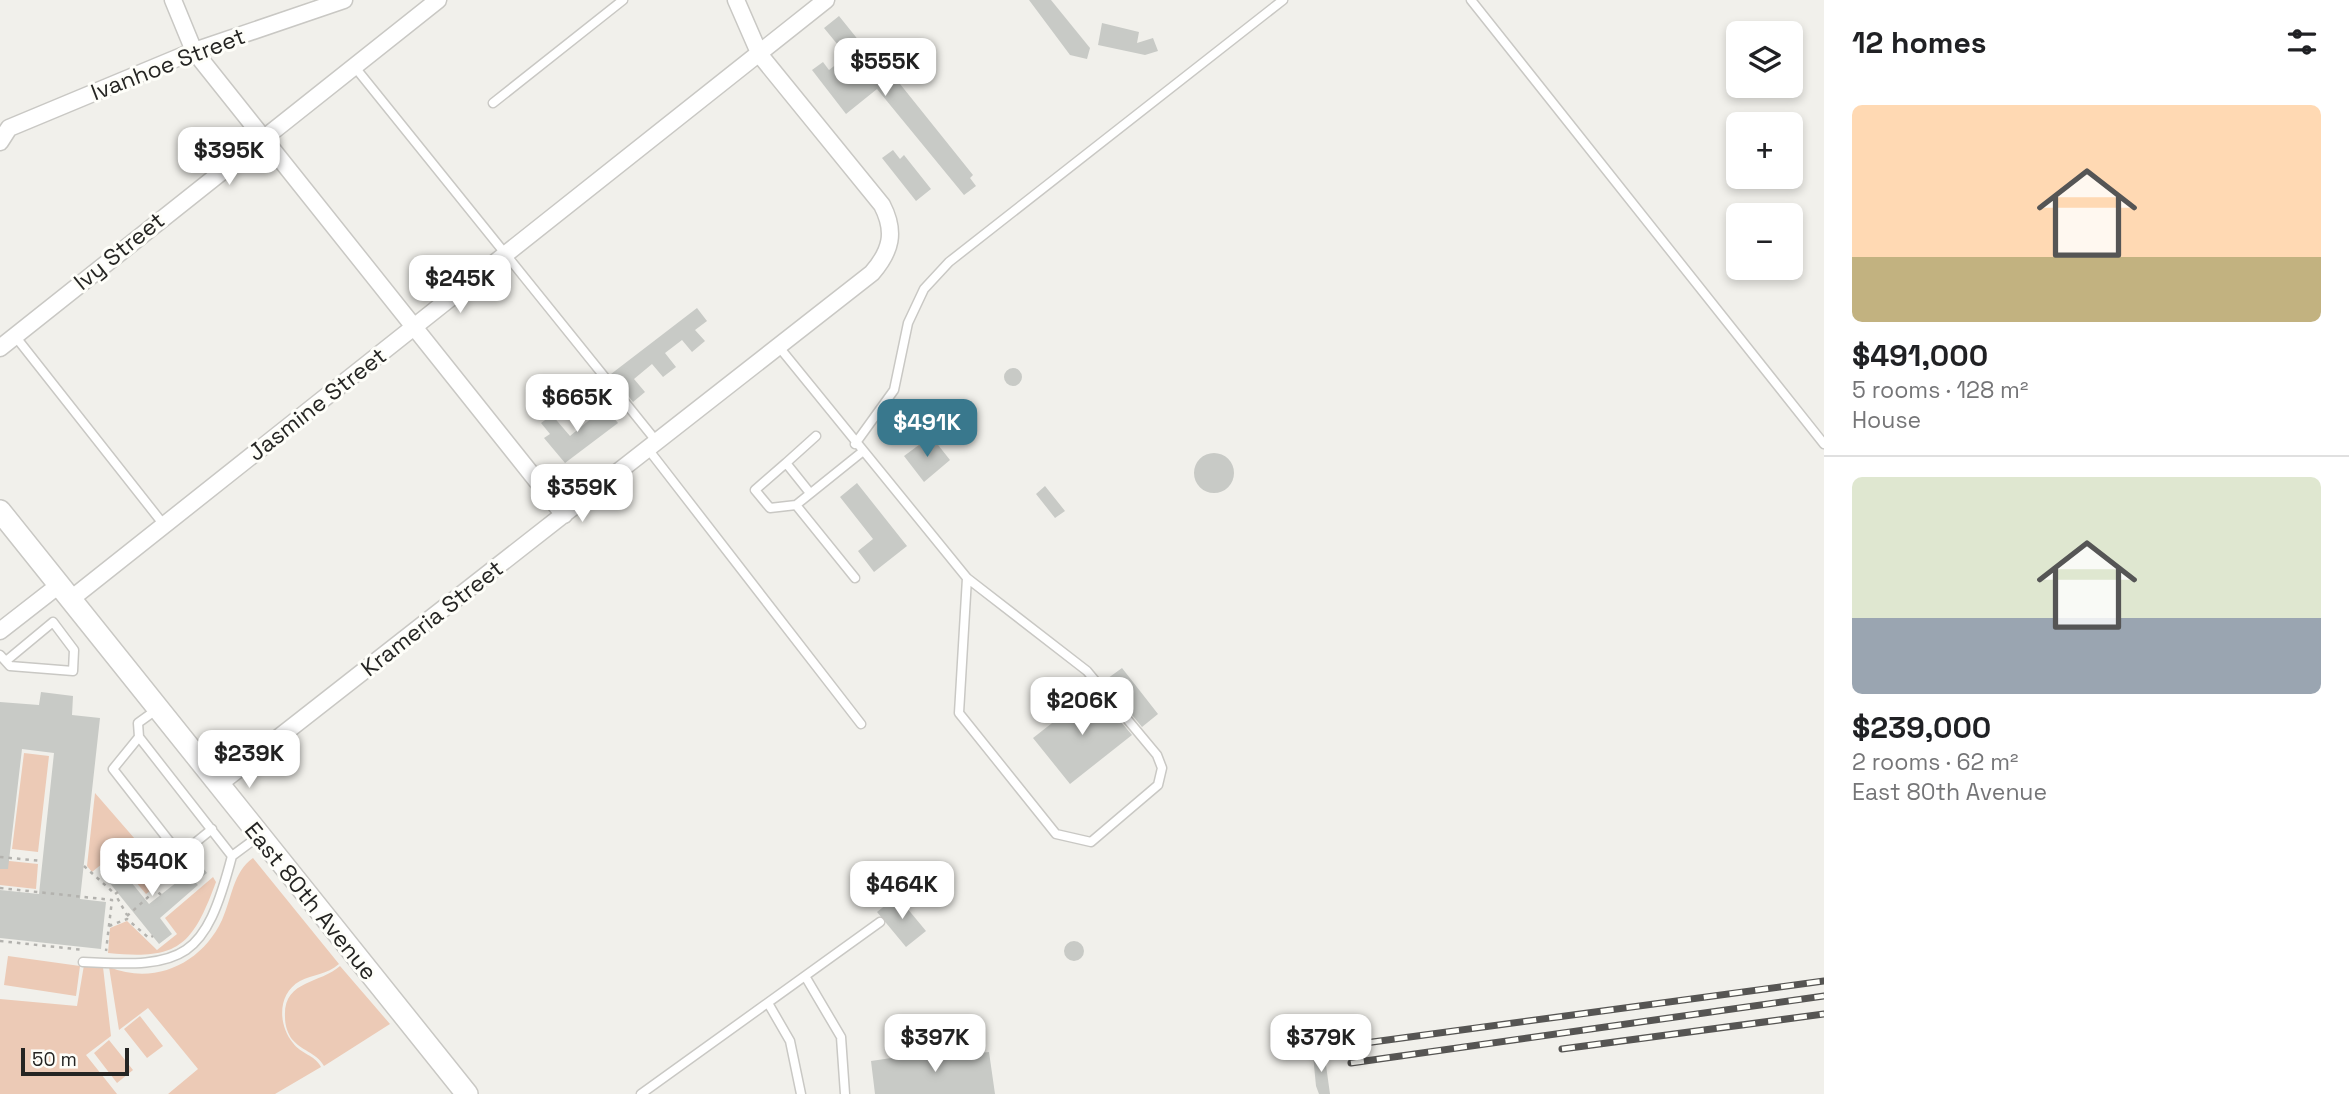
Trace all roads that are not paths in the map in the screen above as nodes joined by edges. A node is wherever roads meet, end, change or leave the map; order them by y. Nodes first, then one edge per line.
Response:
1 (173, 0) edge
2 (344, 0) edge
3 (438, 0) edge
4 (623, 0) edge
5 (736, 0) edge
6 (826, 0) edge
7 (1283, 0) edge
8 (1471, 0) edge
9 (194, 51) junction
10 (760, 55) junction
11 (354, 66) junction
12 (493, 103) dead end
13 (262, 139) junction
14 (0, 142) edge
15 (506, 255) junction
16 (415, 327) junction
17 (15, 336) junction
18 (779, 347) junction
19 (0, 348) edge
20 (816, 436) dead end
21 (855, 443) junction
22 (1824, 444) edge
23 (652, 446) junction
24 (862, 452) junction
25 (786, 463) junction
26 (810, 493) junction
27 (796, 505) junction
28 (0, 511) edge
29 (564, 515) junction
30 (164, 525) junction
31 (855, 578) dead end
32 (967, 578) junction
33 (65, 592) junction
34 (0, 631) edge
35 (3, 658) edge
36 (157, 709) junction
37 (861, 724) dead end
38 (139, 737) junction
39 (218, 785) junction
40 (212, 829) junction
41 (259, 836) junction
42 (232, 856) junction
43 (880, 922) dead end
44 (83, 962) dead end
45 (805, 976) junction
46 (768, 1003) junction
47 (462, 1092) edge
48 (641, 1094) edge
49 (800, 1094) edge
50 (845, 1094) edge

1 - 9 street
2 - 9 street, Ivanhoe Street
3 - 11 street, Ivy Street
4 - 12 lane
5 - 10 street
6 - 10 street, Jasmine Street
7 - 21 lane
8 - 22 lane
9 - 13 street
9 - 14 street, Ivanhoe Street
10 - 15 street, Jasmine Street
10 - 18 street, Krameria Street
11 - 13 street, Ivy Street
11 - 15 lane
13 - 16 street
13 - 17 street, Ivy Street
15 - 16 street, Jasmine Street
15 - 23 lane
16 - 29 street
16 - 30 street, Jasmine Street
17 - 19 street, Ivy Street
17 - 30 lane
18 - 21 lane
18 - 23 street, Krameria Street
20 - 25 lane
21 - 24 lane
23 - 29 street, Krameria Street
23 - 37 lane
24 - 26 lane
24 - 32 lane
25 - 26 lane
25 - 27 lane
26 - 27 lane
27 - 31 lane
28 - 33 street, East 80th Avenue
29 - 39 street, Krameria Street
30 - 33 street, Jasmine Street
32 - 32 lane
33 - 34 street, Jasmine Street
33 - 36 street, East 80th Avenue
35 - 35 lane
36 - 38 lane
36 - 39 street, East 80th Avenue
38 - 40 lane
38 - 40 lane
39 - 41 street, East 80th Avenue
40 - 42 lane
41 - 42 lane
41 - 47 street, East 80th Avenue
42 - 44 lane
43 - 45 lane
45 - 46 lane
45 - 50 lane
46 - 48 lane
46 - 49 lane

